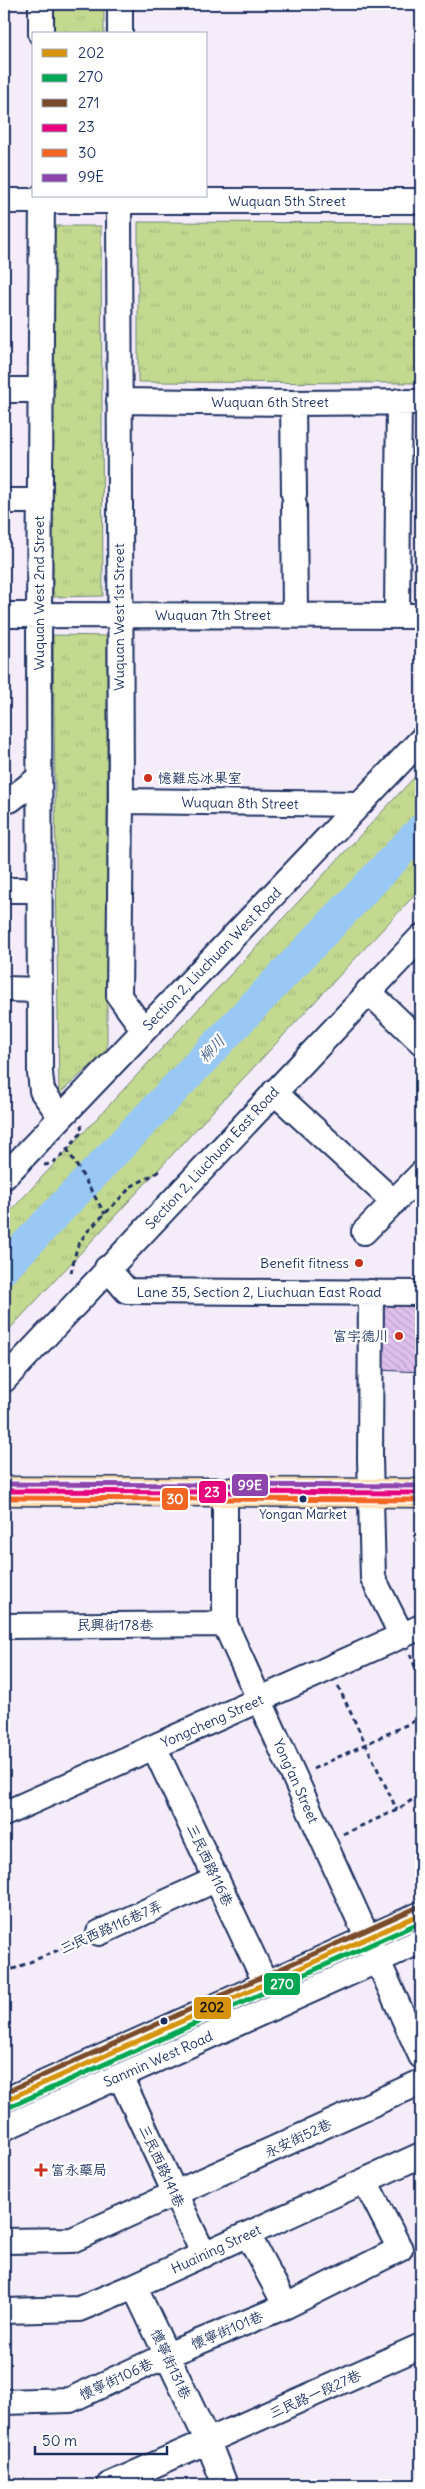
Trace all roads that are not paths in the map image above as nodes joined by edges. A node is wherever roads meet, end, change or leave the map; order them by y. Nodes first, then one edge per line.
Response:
1 (41, 4) edge
2 (120, 4) edge
3 (41, 32) edge
4 (120, 32) edge
5 (119, 198) edge
6 (42, 199) edge
7 (4, 201) edge
8 (421, 201) edge
9 (4, 390) edge
10 (40, 390) junction
11 (119, 401) junction
12 (410, 402) edge
13 (293, 403) junction
14 (4, 501) edge
15 (40, 501) junction
16 (295, 614) junction
17 (4, 615) edge
18 (39, 615) junction
19 (397, 615) junction
20 (119, 616) junction
21 (421, 616) edge
22 (421, 740) edge
23 (39, 778) junction
24 (4, 800) edge
25 (121, 801) junction
26 (359, 804) junction
27 (4, 890) edge
28 (39, 890) junction
29 (421, 937) edge
30 (4, 989) edge
31 (39, 990) junction
32 (368, 991) junction
33 (144, 1030) junction
34 (421, 1042) edge
35 (274, 1092) junction
36 (71, 1120) junction
37 (421, 1174) edge
38 (4, 1177) edge
39 (394, 1202) junction
40 (364, 1232) dead end
41 (107, 1268) junction
42 (371, 1292) junction
43 (421, 1292) edge
44 (4, 1380) edge
45 (4, 1491) edge
46 (372, 1493) junction
47 (421, 1493) edge
48 (226, 1494) junction
49 (226, 1624) junction
50 (4, 1626) edge
51 (412, 1632) edge
52 (260, 1699) junction
53 (154, 1747) junction
54 (4, 1814) edge
55 (217, 1879) junction
56 (421, 1914) edge
57 (99, 1933) road end
58 (368, 1938) junction
59 (421, 1941) edge
60 (379, 1960) junction
61 (266, 1984) junction
62 (421, 2056) edge
63 (120, 2076) junction
64 (421, 2082) edge
65 (4, 2102) edge
66 (4, 2128) edge
67 (421, 2155) edge
68 (365, 2181) junction
69 (175, 2194) junction
70 (248, 2234) junction
71 (4, 2241) edge
72 (204, 2254) junction
73 (134, 2286) junction
74 (286, 2306) junction
75 (4, 2311) edge
76 (421, 2346) edge
77 (167, 2355) junction
78 (4, 2402) edge
79 (208, 2442) junction
80 (109, 2485) edge
81 (225, 2485) edge

1 - 3 street
2 - 4 street
5 - 6 street, Wuquan 5th Street
5 - 8 street, Wuquan 5th Street
5 - 11 street, Wuquan West 1st Street
6 - 7 street, Wuquan 5th Street
6 - 10 street, Wuquan West 2nd Street
9 - 10 street
10 - 15 street, Wuquan West 2nd Street
11 - 13 street, Wuquan 6th Street
11 - 20 street, Wuquan West 1st Street
12 - 13 street, Wuquan 6th Street
12 - 19 street
13 - 16 street
14 - 15 street
15 - 18 street, Wuquan West 2nd Street
16 - 19 street, Wuquan 7th Street
16 - 20 street, Wuquan 7th Street
17 - 18 street, Wuquan 7th Street
18 - 20 street, Wuquan 7th Street
18 - 23 street, Wuquan West 2nd Street
19 - 21 street, Wuquan 7th Street
20 - 25 street, Wuquan West 1st Street
22 - 26 street, Section 2, Liuchuan West Road
23 - 24 street
23 - 28 street, Wuquan West 2nd Street
25 - 26 street, Wuquan 8th Street
25 - 33 street, Wuquan West 1st Street
26 - 33 street, Section 2, Liuchuan West Road
27 - 28 street
28 - 31 street, Wuquan West 2nd Street
29 - 32 street, Section 2, Liuchuan East Road
30 - 31 street
31 - 36 street, Wuquan West 2nd Street
32 - 34 street
32 - 35 street, Section 2, Liuchuan East Road
33 - 36 street, Section 2, Liuchuan West Road
35 - 39 street
35 - 41 street, Section 2, Liuchuan East Road
36 - 38 street, Section 2, Liuchuan West Road
37 - 39 street
39 - 40 street
41 - 42 street, Lane 35, Section 2, Liuchuan East Road
41 - 44 street, Section 2, Liuchuan East Road
42 - 43 street, Lane 35, Section 2, Liuchuan East Road
42 - 46 street
45 - 48 main road
46 - 47 main road
46 - 48 main road
46 - 51 street
48 - 49 street, Yong’an Street
49 - 50 street, 民興街178巷
49 - 52 street, Yong’an Street
51 - 52 street, Yongcheng Street
52 - 53 street, Yongcheng Street
52 - 58 street, Yong’an Street
53 - 54 street, Yongcheng Street
53 - 55 street, 三民西路116巷
55 - 57 street, 三民西路116巷7弄
55 - 61 street, 三民西路116巷
56 - 58 street, Sanmin West Road
58 - 60 street, Yong’an Street
58 - 61 street, Sanmin West Road
59 - 60 street, Sanmin West Road
60 - 62 street, Yong’an Street
60 - 63 street, Sanmin West Road
61 - 65 street, Sanmin West Road
63 - 66 street, Sanmin West Road
63 - 69 street, 三民西路141巷
64 - 69 street, 永安街52巷
67 - 68 street, Huaining Street
68 - 70 street, Huaining Street
68 - 74 street, 懷寧街101巷
69 - 71 street, 永安街52巷
69 - 72 street, 三民西路141巷
70 - 72 street, Huaining Street
70 - 74 street
72 - 73 street, Huaining Street
73 - 75 street, Huaining Street
73 - 77 street, 懷寧街131巷
74 - 77 street, 懷寧街101巷
76 - 79 street, 三民路一段27巷
77 - 78 street, 懷寧街106巷
77 - 79 street, 懷寧街131巷
79 - 80 street, 三民路一段27巷
79 - 81 street, 懷寧街131巷

